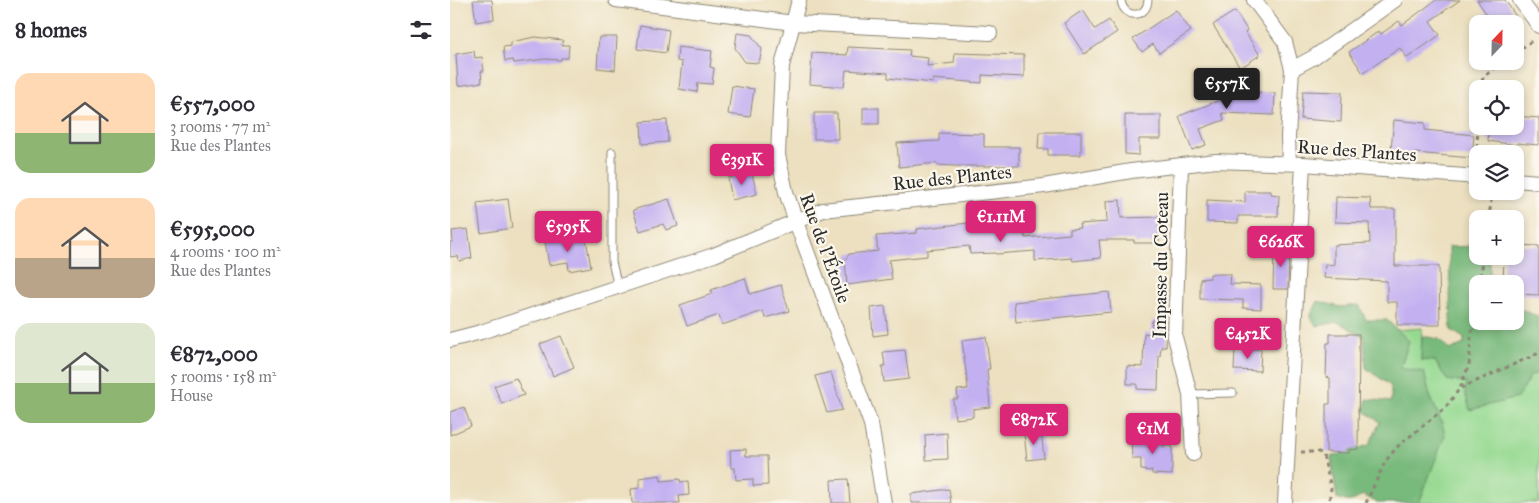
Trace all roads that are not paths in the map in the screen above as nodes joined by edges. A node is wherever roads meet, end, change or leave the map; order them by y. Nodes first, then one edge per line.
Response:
1 (616, 0) edge
2 (799, 0) edge
3 (1121, 0) edge
4 (1148, 0) edge
5 (1254, 0) edge
6 (1395, 0) edge
7 (1520, 0) edge
8 (794, 23) junction
9 (1539, 26) edge
10 (990, 33) dead end
11 (1292, 69) junction
12 (612, 152) dead end
13 (1296, 164) junction
14 (1181, 166) junction
15 (1469, 176) edge
16 (1524, 181) edge
17 (1539, 182) edge
18 (796, 222) junction
19 (618, 286) junction
20 (450, 340) edge
21 (1233, 393) dead end
22 (1190, 394) junction
23 (1193, 454) dead end
24 (884, 503) edge
25 (1285, 503) edge

1 - 8 street
2 - 8 street, Rue de l'Étoile
3 - 4 lane
5 - 11 street
6 - 11 street
7 - 9 street
8 - 10 street
8 - 18 street, Rue de l'Étoile
11 - 13 street
12 - 19 lane
13 - 14 street, Rue des Plantes
13 - 15 street, Rue des Plantes
13 - 25 street
14 - 18 street, Rue des Plantes
14 - 22 street, Impasse du Coteau
16 - 17 street
18 - 19 street, Rue des Plantes
18 - 24 street, Rue de l'Étoile
19 - 20 street, Rue des Plantes
21 - 22 lane
22 - 23 street, Impasse du Coteau

